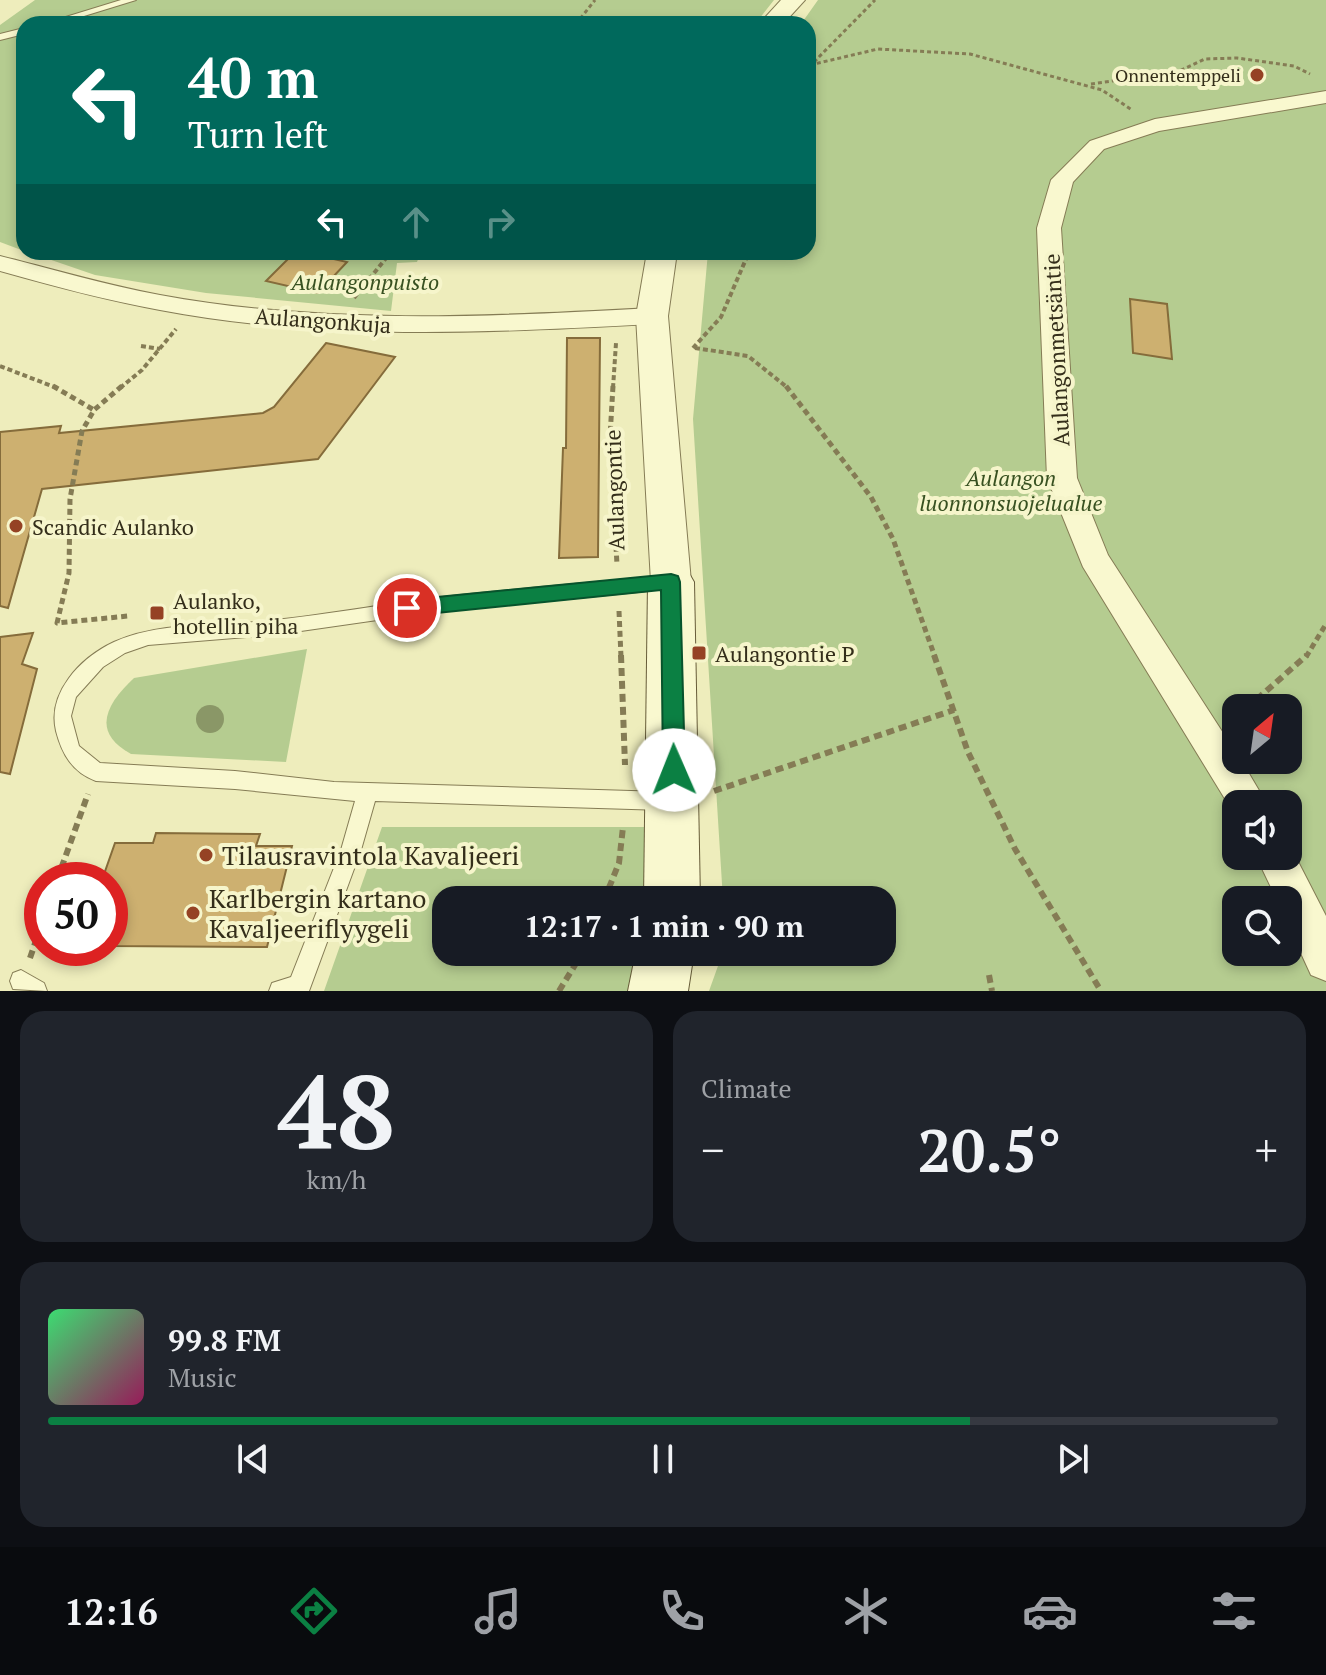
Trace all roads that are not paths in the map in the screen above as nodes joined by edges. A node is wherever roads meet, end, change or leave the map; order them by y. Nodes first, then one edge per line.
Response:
1 (131, 0) edge
2 (794, 0) edge
3 (76, 16) edge
4 (778, 16) edge
5 (1319, 86) edge
6 (661, 260) edge
7 (1, 264) edge
8 (653, 334) junction
9 (671, 582) junction
10 (1239, 790) edge
11 (367, 792) junction
12 (650, 801) junction
13 (1283, 870) edge
14 (669, 886) edge
15 (1326, 960) edge
16 (662, 966) edge
17 (280, 991) edge
18 (658, 991) edge

1 - 3 lane
2 - 4 street
5 - 10 street, Aulangonmetsäntie
6 - 8 street
7 - 8 street, Aulangonkuja
8 - 9 street
9 - 11 lane
9 - 12 main road
11 - 12 lane
11 - 17 lane
12 - 14 main road
13 - 15 street
16 - 18 main road

